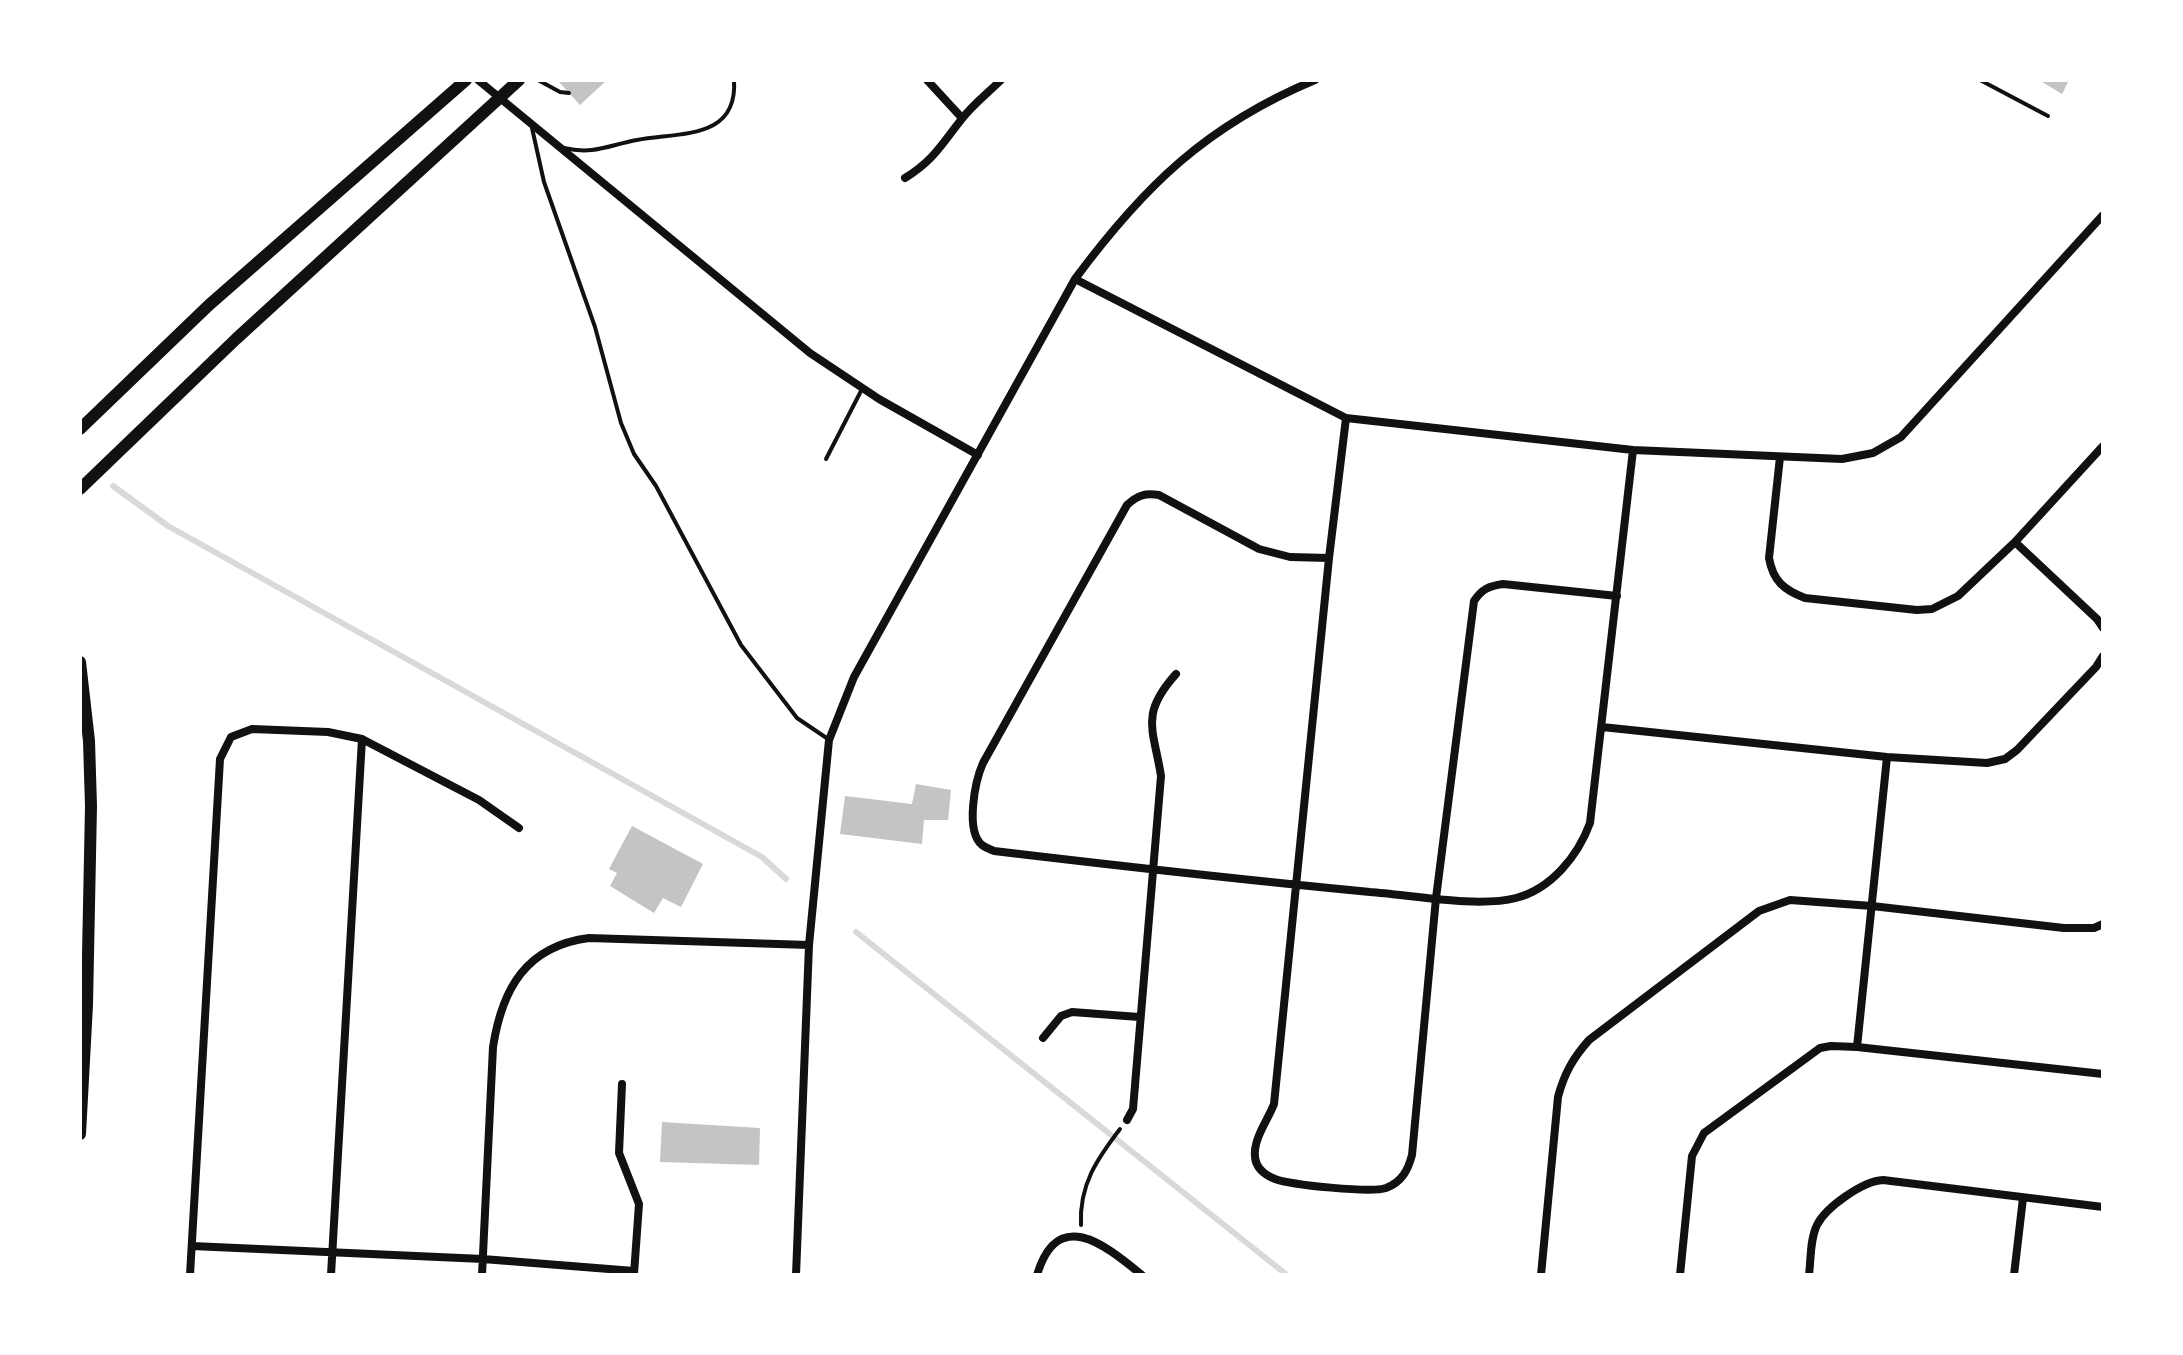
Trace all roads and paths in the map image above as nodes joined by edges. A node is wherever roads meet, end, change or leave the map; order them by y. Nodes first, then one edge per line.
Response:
1 (466, 80) edge
2 (478, 80) edge
3 (519, 80) edge
4 (538, 80) edge
5 (734, 80) edge
6 (927, 80) edge
7 (1001, 80) edge
8 (1315, 80) edge
9 (1980, 80) edge
10 (569, 93) dead end
11 (500, 99) junction
12 (2048, 116) dead end
13 (962, 118) junction
14 (531, 125) junction
15 (558, 146) junction
16 (905, 178) dead end
17 (2103, 215) edge
18 (1075, 279) junction
19 (862, 389) junction
20 (1346, 418) junction
21 (80, 429) edge
22 (2103, 446) edge
23 (1633, 450) junction
24 (978, 455) junction
25 (1780, 457) junction
26 (826, 459) dead end
27 (82, 488) edge
28 (80, 501) edge
29 (2015, 542) junction
30 (1329, 558) junction
31 (1617, 596) junction
32 (2103, 628) edge
33 (2103, 656) edge
34 (80, 662) edge
35 (1176, 674) dead end
36 (1602, 727) junction
37 (362, 739) junction
38 (829, 740) junction
39 (1887, 757) junction
40 (519, 828) dead end
41 (1153, 870) junction
42 (1295, 885) junction
43 (1436, 898) junction
44 (1872, 906) junction
45 (2103, 924) edge
46 (809, 945) junction
47 (1139, 1017) junction
48 (1043, 1038) dead end
49 (1857, 1047) junction
50 (2103, 1074) edge
51 (622, 1084) dead end
52 (1127, 1120) joint
53 (80, 1134) edge
54 (2023, 1198) junction
55 (2103, 1207) edge
56 (1084, 1237) junction
57 (192, 1246) junction
58 (332, 1252) junction
59 (483, 1259) junction
60 (634, 1273) edge
61 (190, 1275) edge
62 (331, 1275) edge
63 (482, 1275) edge
64 (796, 1275) edge
65 (1037, 1275) edge
66 (1142, 1275) edge
67 (1541, 1275) edge
68 (1680, 1275) edge
69 (1809, 1275) edge
70 (2014, 1275) edge

1 - 21 main road
2 - 11 street
3 - 11 main road
4 - 10 lane
5 - 15 lane
6 - 13 street
7 - 13 street
8 - 18 street
9 - 12 lane
11 - 14 street
11 - 27 main road
13 - 16 street
14 - 15 street
14 - 38 lane
15 - 19 street
17 - 25 street
18 - 20 street
18 - 24 street
19 - 24 street
19 - 26 lane
20 - 23 street
20 - 30 street
22 - 29 street
23 - 25 street
23 - 31 street
24 - 38 street
25 - 29 street
27 - 28 main road
29 - 32 street
30 - 41 street
30 - 42 street
31 - 36 street
31 - 43 street
33 - 39 street
34 - 53 main road
35 - 41 street
36 - 39 street
36 - 43 street
37 - 40 street
37 - 57 street
37 - 58 street
38 - 46 street
39 - 44 street
41 - 42 street
41 - 47 street
42 - 43 street
42 - 43 street
44 - 45 street
44 - 49 street
44 - 67 street
46 - 59 street
46 - 64 street
47 - 48 street
47 - 52 street
49 - 50 street
49 - 68 street
51 - 60 street
52 - 56 path
54 - 55 street
54 - 69 street
54 - 70 street
56 - 65 street
56 - 66 street
57 - 58 street
57 - 61 street
58 - 59 street
58 - 62 street
59 - 60 street
59 - 63 street

